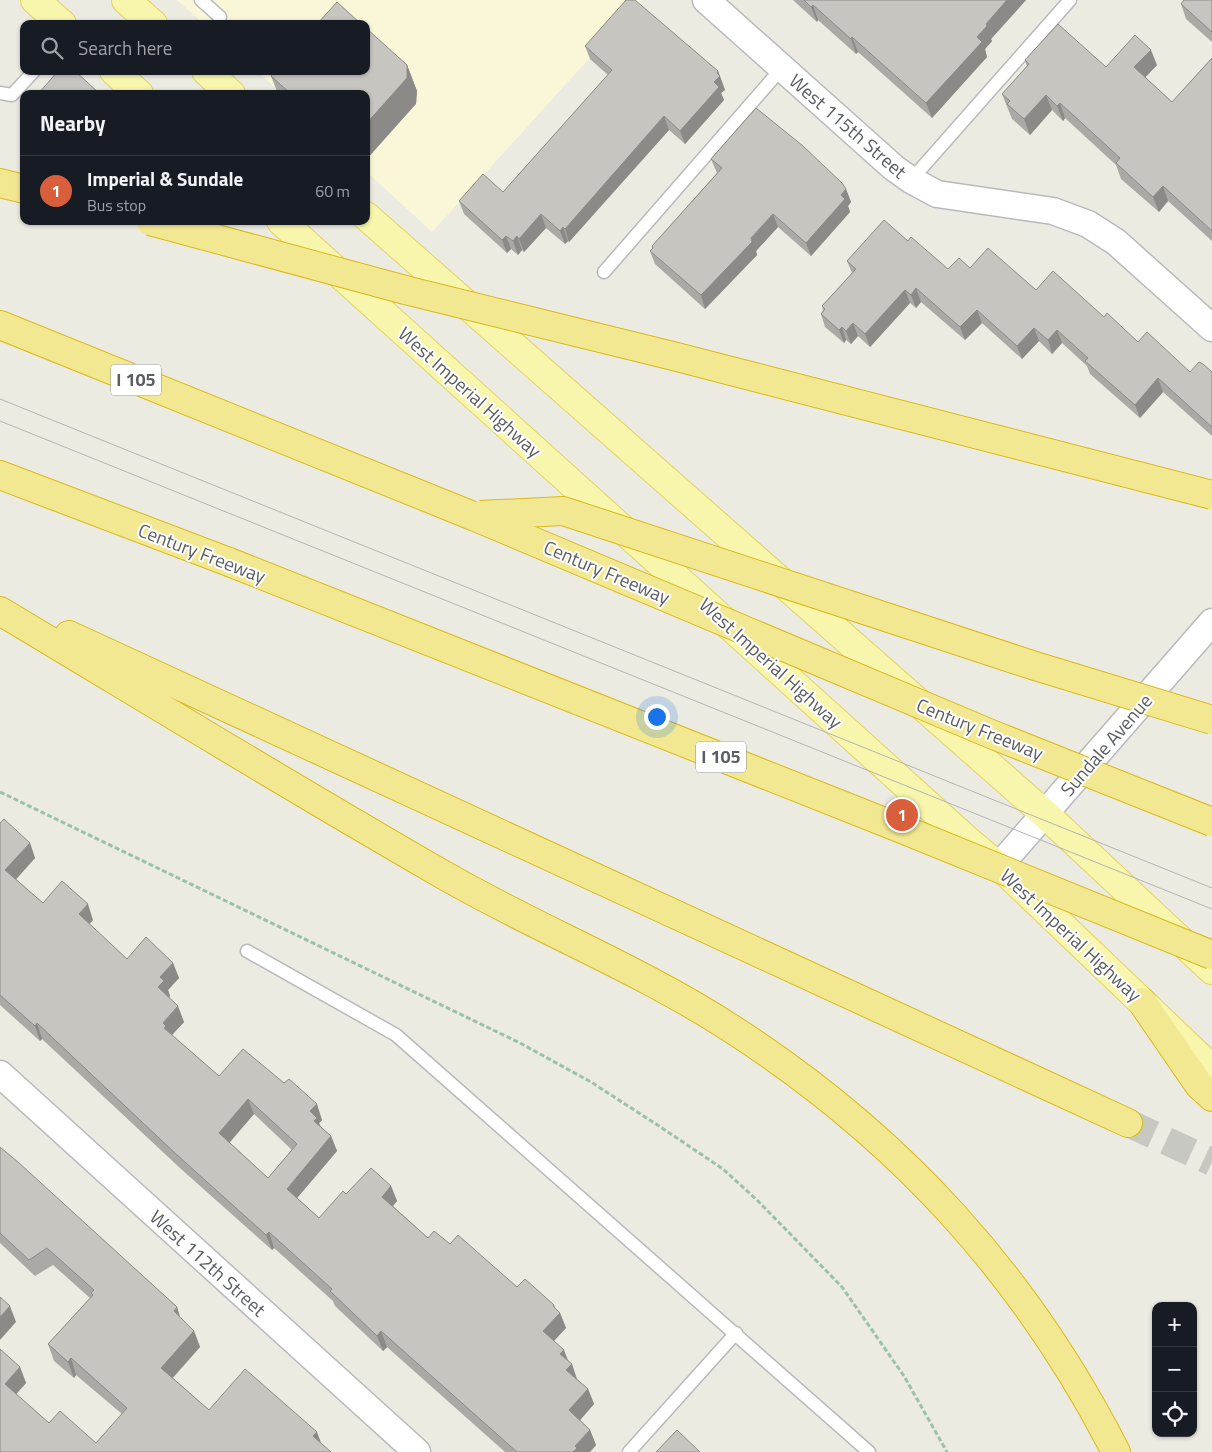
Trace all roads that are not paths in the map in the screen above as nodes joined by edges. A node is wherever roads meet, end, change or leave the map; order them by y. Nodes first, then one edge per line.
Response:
1 (35, 0) edge
2 (126, 0) edge
3 (201, 0) edge
4 (706, 0) edge
5 (1070, 0) edge
6 (220, 17) dead end
7 (58, 20) edge
8 (148, 20) edge
9 (782, 68) junction
10 (30, 75) edge
11 (118, 75) edge
12 (210, 75) edge
13 (135, 90) edge
14 (227, 90) edge
15 (0, 93) edge
16 (911, 180) junction
17 (0, 183) edge
18 (20, 188) edge
19 (370, 220) edge
20 (165, 225) edge
21 (285, 225) edge
22 (604, 272) dead end
23 (0, 325) edge
24 (1212, 328) edge
25 (0, 475) edge
26 (1212, 495) edge
27 (473, 516) junction
28 (0, 603) edge
29 (0, 612) edge
30 (1212, 622) edge
31 (1212, 720) edge
32 (1046, 815) junction
33 (1212, 822) edge
34 (999, 866) junction
35 (247, 951) dead end
36 (1212, 955) edge
37 (1212, 970) edge
38 (1142, 1002) junction
39 (1212, 1069) edge
40 (0, 1074) edge
41 (1212, 1097) edge
42 (1128, 1123) tunnel mouth
43 (736, 1333) junction
44 (417, 1452) edge
45 (629, 1452) edge
46 (869, 1452) edge
47 (1116, 1452) edge

1 - 7 main road
2 - 8 main road
3 - 6 lane
4 - 9 street, West 115th Street
5 - 16 lane
9 - 16 street, West 115th Street
9 - 22 lane
10 - 15 lane
11 - 13 main road
12 - 14 main road
16 - 24 street, West 115th Street
17 - 18 highway
19 - 32 main road
20 - 26 highway, bridge
21 - 34 main road, West Imperial Highway
23 - 27 highway, Century Freeway / I 105
25 - 36 highway, Century Freeway / I 105, bridge
27 - 31 highway, bridge
27 - 33 highway, Century Freeway / I 105, bridge
28 - 42 highway
29 - 47 highway
30 - 32 street, Sundale Avenue
32 - 34 street, Sundale Avenue
32 - 37 main road
34 - 38 main road, West Imperial Highway
35 - 43 lane
38 - 39 main road, West Imperial Highway
38 - 41 highway
40 - 44 street, West 112th Street
43 - 45 lane
43 - 46 lane

